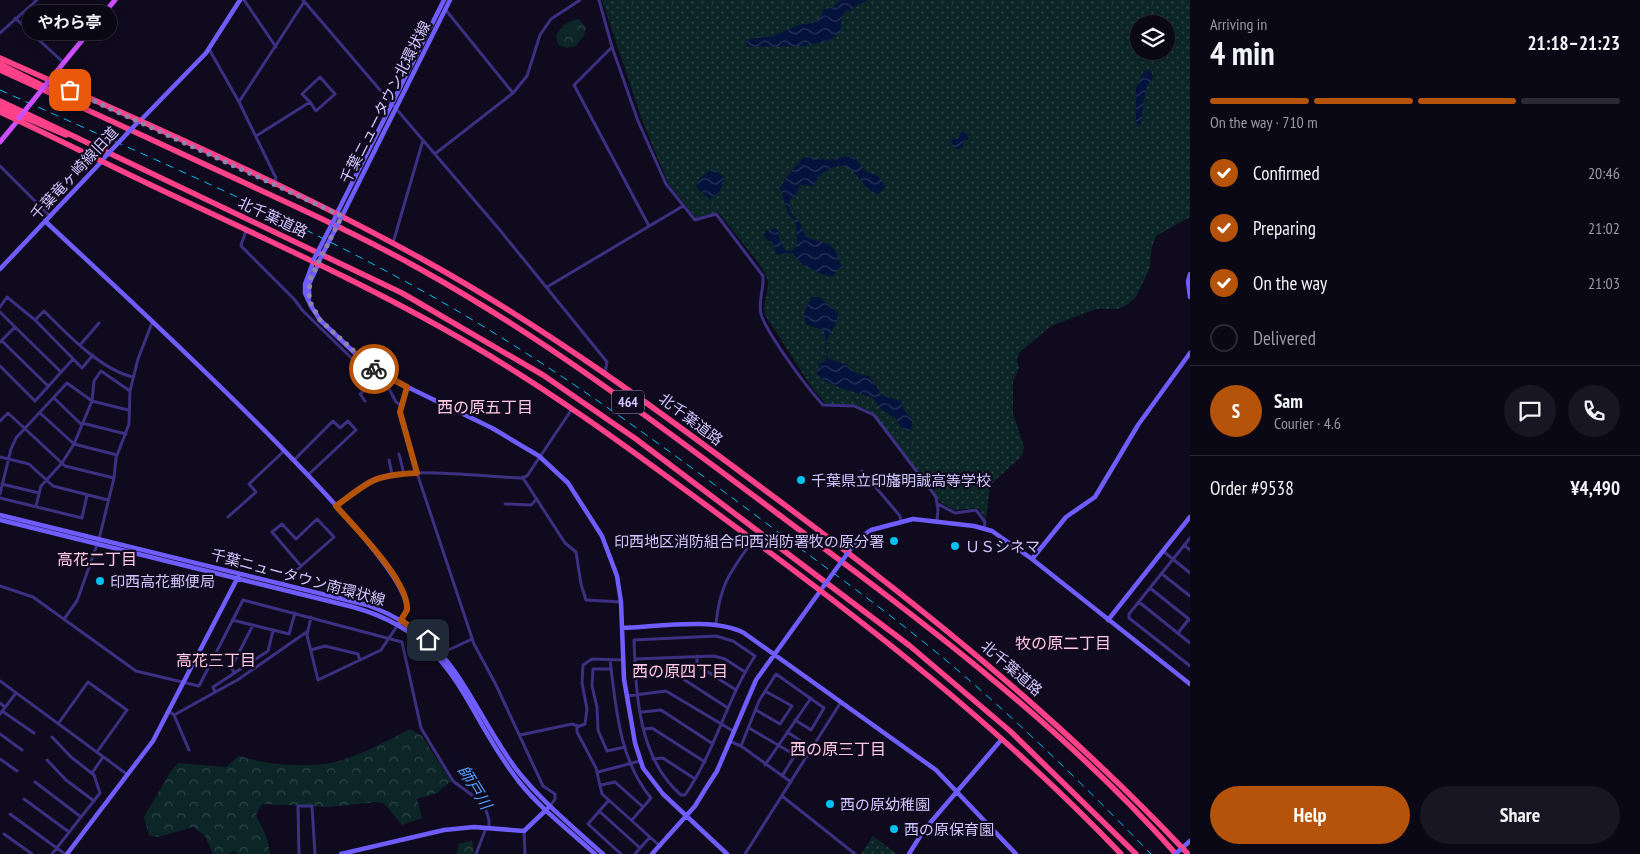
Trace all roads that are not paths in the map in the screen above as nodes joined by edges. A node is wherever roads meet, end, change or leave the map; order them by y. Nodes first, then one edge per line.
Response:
1 (37, 0) edge
2 (115, 0) edge
3 (240, 0) edge
4 (244, 0) edge
5 (444, 0) edge
6 (450, 0) edge
7 (580, 0) edge
8 (599, 0) edge
9 (304, 1) edge
10 (446, 9) junction
11 (15, 18) junction
12 (0, 33) edge
13 (276, 47) junction
14 (612, 47) junction
15 (209, 49) junction
16 (0, 58) edge
17 (0, 64) edge
18 (64, 64) junction
19 (0, 70) edge
20 (49, 81) junction
21 (513, 93) junction
22 (0, 101) edge
23 (239, 102) junction
24 (310, 102) junction
25 (0, 107) edge
26 (394, 107) junction
27 (0, 112) edge
28 (102, 117) junction
29 (18, 119) junction
30 (139, 122) junction
31 (256, 136) junction
32 (423, 140) junction
33 (0, 142) edge
34 (94, 144) junction
35 (436, 153) junction
36 (104, 159) junction
37 (0, 166) edge
38 (274, 183) junction
39 (683, 206) junction
40 (50, 216) junction
41 (339, 216) junction
42 (45, 221) junction
43 (649, 226) junction
44 (246, 230) junction
45 (393, 243) junction
46 (316, 261) junction
47 (0, 269) edge
48 (1190, 274) edge
49 (547, 287) junction
50 (1190, 297) edge
51 (0, 307) edge
52 (0, 312) edge
53 (34, 320) junction
54 (99, 323) dead end
55 (152, 323) junction
56 (15, 327) junction
57 (1, 341) edge
58 (80, 345) junction
59 (1190, 353) edge
60 (93, 355) junction
61 (73, 359) junction
62 (0, 366) edge
63 (61, 372) junction
64 (605, 372) junction
65 (133, 377) junction
66 (375, 377) junction
67 (48, 386) junction
68 (407, 387) junction
69 (130, 391) junction
70 (54, 398) junction
71 (92, 400) junction
72 (365, 401) dead end
73 (401, 405) junction
74 (572, 408) junction
75 (128, 410) junction
76 (40, 413) junction
77 (0, 421) edge
78 (82, 424) junction
79 (25, 429) junction
80 (126, 434) junction
81 (74, 444) junction
82 (285, 450) junction
83 (399, 454) dead end
84 (117, 455) junction
85 (539, 456) junction
86 (0, 457) edge
87 (8, 459) junction
88 (294, 460) junction
89 (389, 460) dead end
90 (62, 463) junction
91 (862, 471) dead end
92 (417, 473) junction
93 (392, 474) junction
94 (404, 474) junction
95 (308, 475) junction
96 (114, 478) junction
97 (523, 478) junction
98 (46, 480) junction
99 (2, 484) junction
100 (39, 493) junction
101 (0, 494) edge
102 (87, 495) junction
103 (0, 498) edge
104 (537, 499) junction
105 (108, 500) junction
106 (505, 504) dead end
107 (938, 504) junction
108 (36, 506) junction
109 (336, 506) junction
110 (0, 515) edge
111 (228, 517) dead end
112 (1190, 517) edge
113 (0, 520) edge
114 (937, 520) junction
115 (901, 521) junction
116 (984, 529) junction
117 (1190, 538) edge
118 (754, 540) junction
119 (98, 542) junction
120 (1184, 545) junction
121 (1190, 550) edge
122 (1162, 551) junction
123 (848, 553) junction
124 (1032, 559) junction
125 (1173, 559) junction
126 (301, 566) junction
127 (1190, 573) edge
128 (1162, 574) junction
129 (238, 576) junction
130 (280, 584) junction
131 (0, 586) edge
132 (1150, 588) junction
133 (822, 589) junction
134 (1190, 596) edge
135 (621, 602) junction
136 (1139, 602) junction
137 (295, 613) junction
138 (311, 617) junction
139 (64, 619) junction
140 (1189, 619) edge
141 (232, 620) junction
142 (401, 620) junction
143 (1108, 620) junction
144 (716, 624) junction
145 (253, 625) junction
146 (398, 625) junction
147 (622, 628) junction
148 (273, 630) junction
149 (308, 631) junction
150 (1178, 633) junction
151 (389, 638) junction
152 (472, 639) junction
153 (1190, 643) edge
154 (310, 650) junction
155 (440, 654) junction
156 (774, 654) junction
157 (697, 656) junction
158 (635, 659) junction
159 (360, 660) junction
160 (610, 660) junction
161 (622, 660) junction
162 (1190, 666) edge
163 (611, 669) junction
164 (745, 672) junction
165 (235, 673) junction
166 (636, 678) junction
167 (0, 681) edge
168 (184, 682) junction
169 (1190, 684) edge
170 (736, 690) junction
171 (765, 691) junction
172 (215, 692) junction
173 (16, 693) junction
174 (638, 694) junction
175 (626, 696) junction
176 (811, 698) junction
177 (841, 702) junction
178 (0, 703) edge
179 (5, 707) junction
180 (728, 708) junction
181 (756, 710) junction
182 (1, 712) edge
183 (642, 712) junction
184 (172, 713) junction
185 (795, 720) junction
186 (58, 724) junction
187 (578, 726) junction
188 (721, 726) junction
189 (645, 728) junction
190 (749, 728) junction
191 (733, 731) junction
192 (787, 732) junction
193 (34, 733) dead end
194 (0, 734) edge
195 (520, 735) junction
196 (52, 737) dead end
197 (1003, 738) junction
198 (729, 741) junction
199 (714, 744) junction
200 (741, 746) junction
201 (779, 746) junction
202 (625, 747) junction
203 (812, 748) junction
204 (22, 750) dead end
205 (189, 750) dead end
206 (97, 752) junction
207 (103, 757) junction
208 (0, 759) edge
209 (653, 759) junction
210 (47, 760) dead end
211 (640, 761) junction
212 (705, 762) junction
213 (630, 764) junction
214 (765, 765) junction
215 (17, 772) dead end
216 (598, 772) junction
217 (92, 773) junction
218 (129, 775) junction
219 (782, 776) junction
220 (695, 780) junction
221 (35, 782) dead end
222 (791, 782) junction
223 (601, 785) junction
224 (957, 790) junction
225 (782, 796) junction
226 (24, 799) dead end
227 (609, 800) junction
228 (94, 801) junction
229 (643, 807) junction
230 (548, 808) junction
231 (599, 811) junction
232 (10, 814) dead end
233 (686, 816) junction
234 (81, 817) junction
235 (632, 820) junction
236 (487, 829) junction
237 (524, 831) junction
238 (70, 832) junction
239 (4, 834) dead end
240 (650, 837) junction
241 (1190, 841) edge
242 (660, 846) junction
243 (57, 848) junction
244 (640, 848) junction
245 (1183, 852) edge
246 (32, 854) edge
247 (52, 854) edge
248 (66, 854) edge
249 (298, 854) edge
250 (315, 854) edge
251 (341, 854) edge
252 (476, 854) edge
253 (524, 854) edge
254 (595, 854) edge
255 (603, 854) edge
256 (621, 854) edge
257 (635, 854) edge
258 (652, 854) edge
259 (727, 854) edge
260 (745, 854) edge
261 (854, 854) edge
262 (909, 854) edge
263 (1016, 854) edge
264 (1121, 854) edge
265 (1136, 854) edge

1 - 11 street
2 - 18 main road
3 - 15 street, 千葉竜ヶ崎線旧道
4 - 13 street
5 - 26 street, 千葉ニュータウン北環状線
6 - 10 street, 千葉ニュータウン北環状線
7 - 21 street
8 - 14 street
9 - 13 street
9 - 26 street
10 - 21 street
10 - 26 street, 千葉ニュータウン北環状線
11 - 12 street
11 - 18 street
13 - 23 street
14 - 39 street
14 - 43 street
15 - 23 street
15 - 30 street, 千葉竜ヶ崎線旧道
16 - 20 highway, 北千葉道路 / 464
17 - 28 highway
18 - 20 main road
19 - 28 highway, 北千葉道路 / 464
20 - 29 main road, bridge
20 - 30 highway, 北千葉道路 / 464
21 - 35 street
22 - 34 highway, 北千葉道路 / 464
23 - 31 street
24 - 24 street
24 - 31 street
25 - 34 highway
26 - 32 street
26 - 41 street, 千葉ニュータウン北環状線
27 - 29 highway, 北千葉道路 / 464
28 - 245 highway, 北千葉道路 / 464
29 - 33 main road
29 - 36 highway, 北千葉道路 / 464
30 - 36 street, 千葉竜ヶ崎線旧道, bridge
30 - 38 highway, 北千葉道路 / 464
31 - 38 street
32 - 35 street
32 - 45 street
34 - 265 highway, 北千葉道路 / 464
35 - 49 street
36 - 40 street, 千葉竜ヶ崎線旧道
36 - 44 highway, 北千葉道路 / 464
37 - 40 street
38 - 41 highway, 北千葉道路 / 464
39 - 43 street
39 - 107 street
40 - 42 street, 千葉竜ヶ崎線旧道
41 - 45 highway, 北千葉道路 / 464
41 - 46 street, 千葉ニュータウン北環状線, bridge
42 - 47 street, 千葉竜ヶ崎線旧道
42 - 55 street
43 - 49 street
44 - 46 highway, 北千葉道路 / 464
44 - 66 street
45 - 64 highway, 北千葉道路 / 464
46 - 68 street, 千葉ニュータウン北環状線
46 - 74 highway, 北千葉道路 / 464
48 - 50 street
49 - 64 street
51 - 53 street
52 - 56 street
53 - 58 street
53 - 61 street
54 - 58 street
55 - 65 street
55 - 82 street
56 - 57 street
56 - 63 street
57 - 67 street
58 - 60 street
59 - 124 street
60 - 61 street
60 - 65 street
61 - 63 street
62 - 67 street
63 - 67 street
64 - 123 highway, 北千葉道路 / 464
65 - 69 street
66 - 72 street
66 - 73 street
68 - 73 street
68 - 85 street
69 - 71 street
69 - 75 street
70 - 71 street
70 - 76 street
70 - 78 street
71 - 75 street
71 - 78 street
73 - 92 street
74 - 85 street
74 - 118 highway, 北千葉道路 / 464
75 - 80 street
76 - 79 street
76 - 81 street
77 - 79 street
78 - 80 street
78 - 81 street
79 - 87 street
79 - 90 street
80 - 84 street
81 - 84 street
81 - 90 street
82 - 88 street
82 - 111 street
83 - 94 street
84 - 96 street
85 - 97 street
85 - 135 street
86 - 87 street
87 - 98 street
87 - 99 street
88 - 95 street
88 - 95 street
89 - 93 street
90 - 96 street
90 - 98 street
91 - 115 street
92 - 94 street
92 - 97 street
92 - 152 street
93 - 94 street
93 - 109 street
95 - 109 street
96 - 105 street
97 - 104 street
98 - 100 street
98 - 102 street
99 - 100 street
99 - 101 street
100 - 108 street
102 - 105 street
102 - 108 street
103 - 108 street
104 - 106 street
104 - 135 street
105 - 119 street
107 - 114 street
107 - 116 street
109 - 142 street
110 - 119 street, 千葉ニュータウン南環状線
112 - 122 street
113 - 119 street, 千葉ニュータウン南環状線
114 - 115 street
114 - 116 street
115 - 123 street
116 - 124 street
117 - 120 street
118 - 133 highway, 北千葉道路 / 464
118 - 144 street
119 - 129 street, 千葉ニュータウン南環状線
119 - 139 street
120 - 121 street
120 - 125 street
122 - 125 street
122 - 143 street
123 - 133 street, bridge
123 - 245 highway, 北千葉道路 / 464
124 - 143 street
125 - 127 street
125 - 128 street
126 - 126 street
126 - 130 street
128 - 132 street
128 - 134 street
129 - 130 street, 千葉ニュータウン南環状線
129 - 146 street, 千葉ニュータウン南環状線
129 - 168 street
130 - 142 street, 千葉ニュータウン南環状線
131 - 139 street
132 - 136 street
132 - 140 street
133 - 156 street
133 - 197 highway, 北千葉道路 / 464
135 - 147 street
136 - 150 street
136 - 162 street
137 - 138 street
137 - 141 street
137 - 148 street
138 - 149 street
138 - 151 street
139 - 168 street
140 - 150 street
141 - 145 street
141 - 168 street
142 - 146 street
142 - 155 street, 千葉ニュータウン南環状線
143 - 169 street
144 - 147 street
144 - 156 street
145 - 148 street
145 - 165 street
146 - 151 street
146 - 155 street, 千葉ニュータウン南環状線
147 - 161 street
148 - 165 street
149 - 154 street
149 - 172 street
150 - 153 street
151 - 159 street
151 - 236 street
152 - 155 street
152 - 195 street
154 - 159 street
154 - 159 street
155 - 230 street, 千葉ニュータウン南環状線
156 - 177 street
156 - 191 street
157 - 158 street
157 - 164 street
157 - 170 street
158 - 164 street
158 - 166 street
160 - 161 street
160 - 163 street
160 - 187 street
161 - 175 street
163 - 202 street
163 - 202 street
164 - 170 street
165 - 172 street
166 - 174 street
166 - 180 street
167 - 173 street
168 - 184 street
170 - 180 street
171 - 176 street
171 - 181 street
171 - 181 street
172 - 184 street
173 - 179 street
173 - 186 street
174 - 175 street
174 - 183 street
174 - 188 street
175 - 211 street
176 - 185 street
176 - 185 street
177 - 203 street
177 - 224 street
178 - 179 street
179 - 182 street
180 - 188 street
181 - 190 street
182 - 193 street
183 - 189 street
183 - 199 street
184 - 205 street
184 - 218 street
185 - 192 street
186 - 206 street
186 - 206 street
187 - 195 street
187 - 216 street
188 - 191 street
188 - 199 street
189 - 209 street
189 - 212 street
190 - 200 street
190 - 201 street
191 - 198 street
192 - 201 street
192 - 203 street
194 - 204 street
195 - 230 street
196 - 217 street
197 - 224 street
197 - 264 highway, 北千葉道路 / 464
198 - 200 street
198 - 233 street
199 - 212 street
200 - 214 street
201 - 214 street
201 - 219 street
202 - 213 street
203 - 222 street
206 - 207 street
207 - 217 street
207 - 218 street
208 - 215 street
209 - 220 street
209 - 220 street
210 - 228 street
211 - 213 street
211 - 233 street
212 - 220 street
213 - 216 street
213 - 229 street
214 - 219 street
216 - 223 street
217 - 228 street
218 - 248 street
219 - 222 street
221 - 234 street
222 - 225 street
223 - 227 street
223 - 229 street
224 - 262 street
224 - 263 street
225 - 260 street
225 - 261 street
226 - 238 street
227 - 231 street
227 - 235 street
228 - 234 street
229 - 235 street
230 - 237 street
230 - 254 street, 千葉ニュータウン南環状線
230 - 255 street, 千葉ニュータウン南環状線
231 - 244 street
231 - 256 street
232 - 243 street
233 - 242 street
233 - 259 street
234 - 238 street
235 - 240 street
236 - 237 street
236 - 251 street
236 - 252 street
237 - 253 street
238 - 243 street
239 - 246 street
240 - 242 street
240 - 244 street
241 - 245 street
242 - 258 street
243 - 247 street
243 - 248 street
244 - 257 street
249 - 250 street

